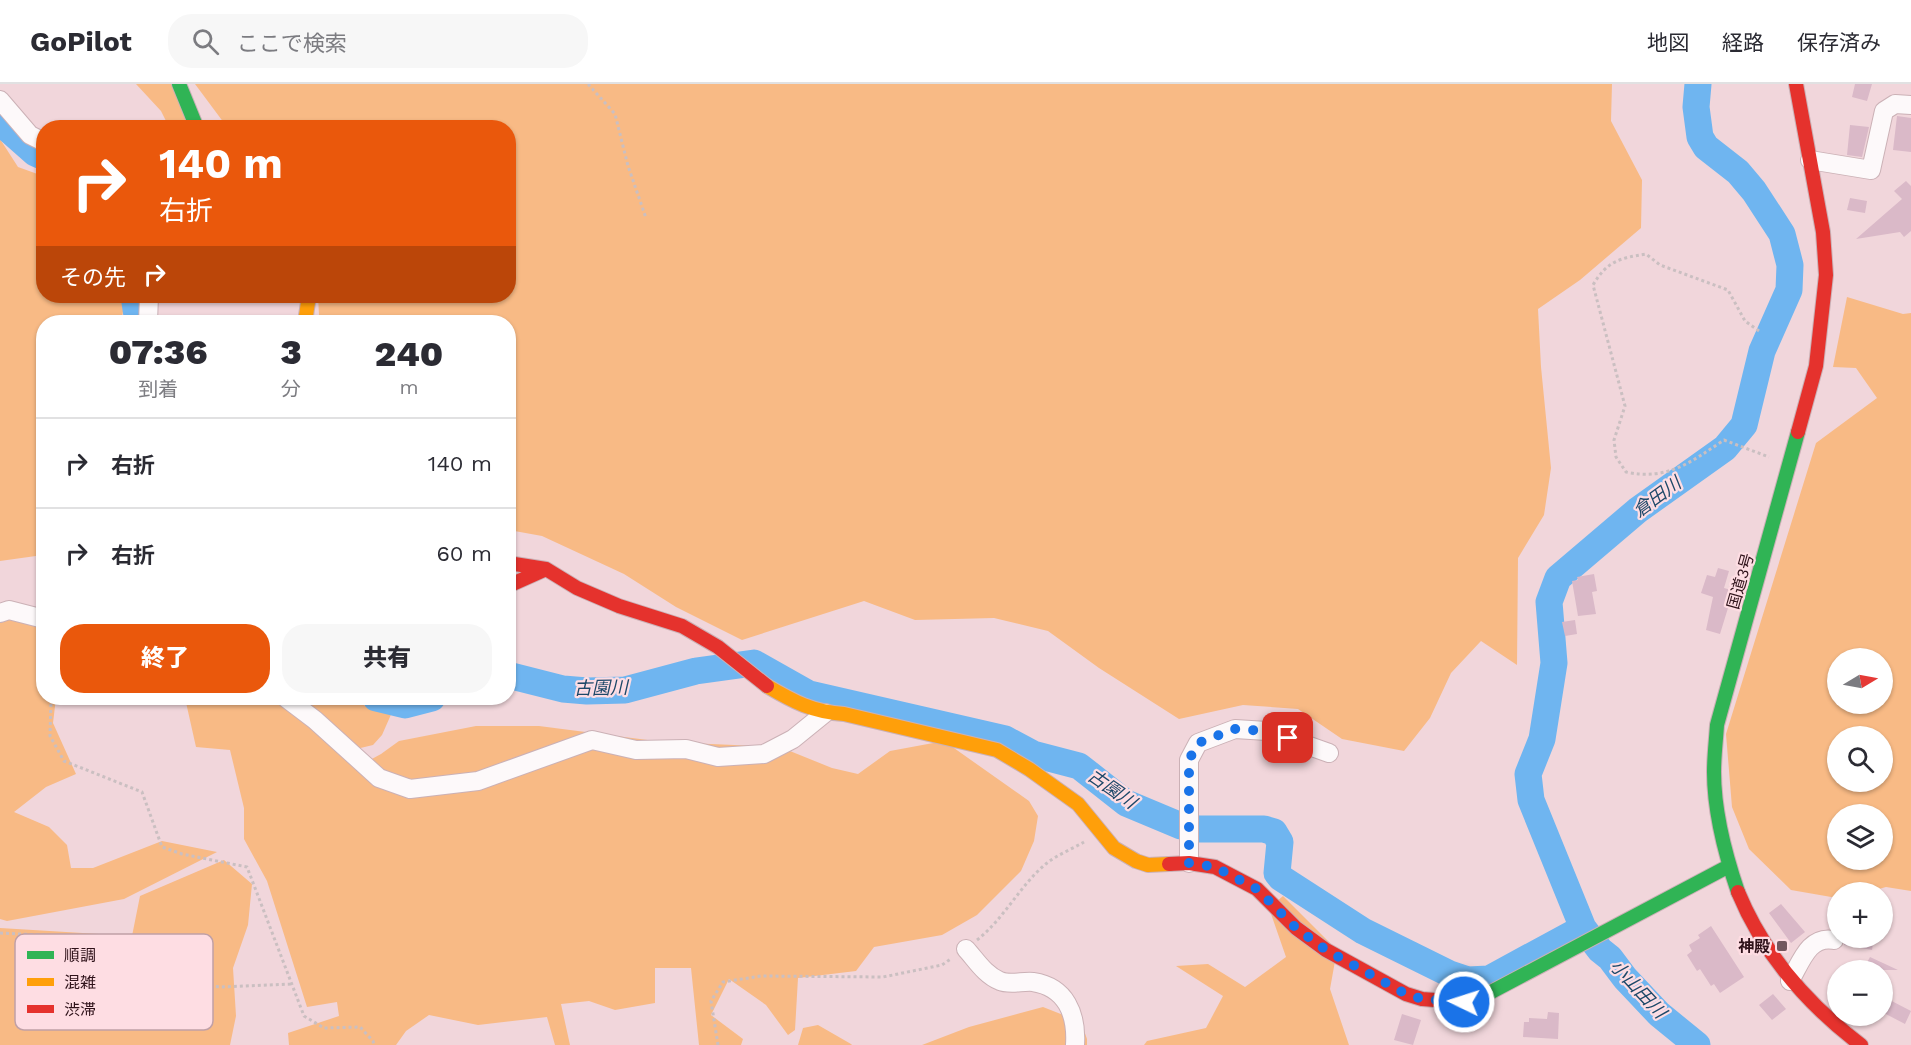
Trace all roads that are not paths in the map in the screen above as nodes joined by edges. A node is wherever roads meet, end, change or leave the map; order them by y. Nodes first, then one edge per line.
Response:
1 (178, 84) edge
2 (1816, 84) edge
3 (1797, 92) edge
4 (0, 100) edge
5 (1911, 105) edge
6 (194, 120) edge
7 (36, 138) edge
8 (1810, 160) junction
9 (516, 563) edge
10 (546, 569) junction
11 (516, 582) edge
12 (0, 613) edge
13 (36, 617) edge
14 (295, 705) edge
15 (825, 713) junction
16 (1329, 753) dead end
17 (1189, 863) junction
18 (1729, 866) junction
19 (1827, 939) edge
20 (966, 949) road end
21 (1790, 981) junction
22 (1075, 1045) edge
23 (1861, 1045) edge

1 - 6 main road
2 - 3 street
3 - 8 main road, 国道3号
4 - 7 street
5 - 8 street
8 - 18 main road, 国道3号
9 - 10 main road
10 - 11 main road
10 - 15 main road
12 - 13 street
14 - 15 street
15 - 17 main road
16 - 17 street
17 - 18 main road
18 - 21 main road, 国道3号
19 - 21 street
20 - 22 street
21 - 23 main road, 国道3号

